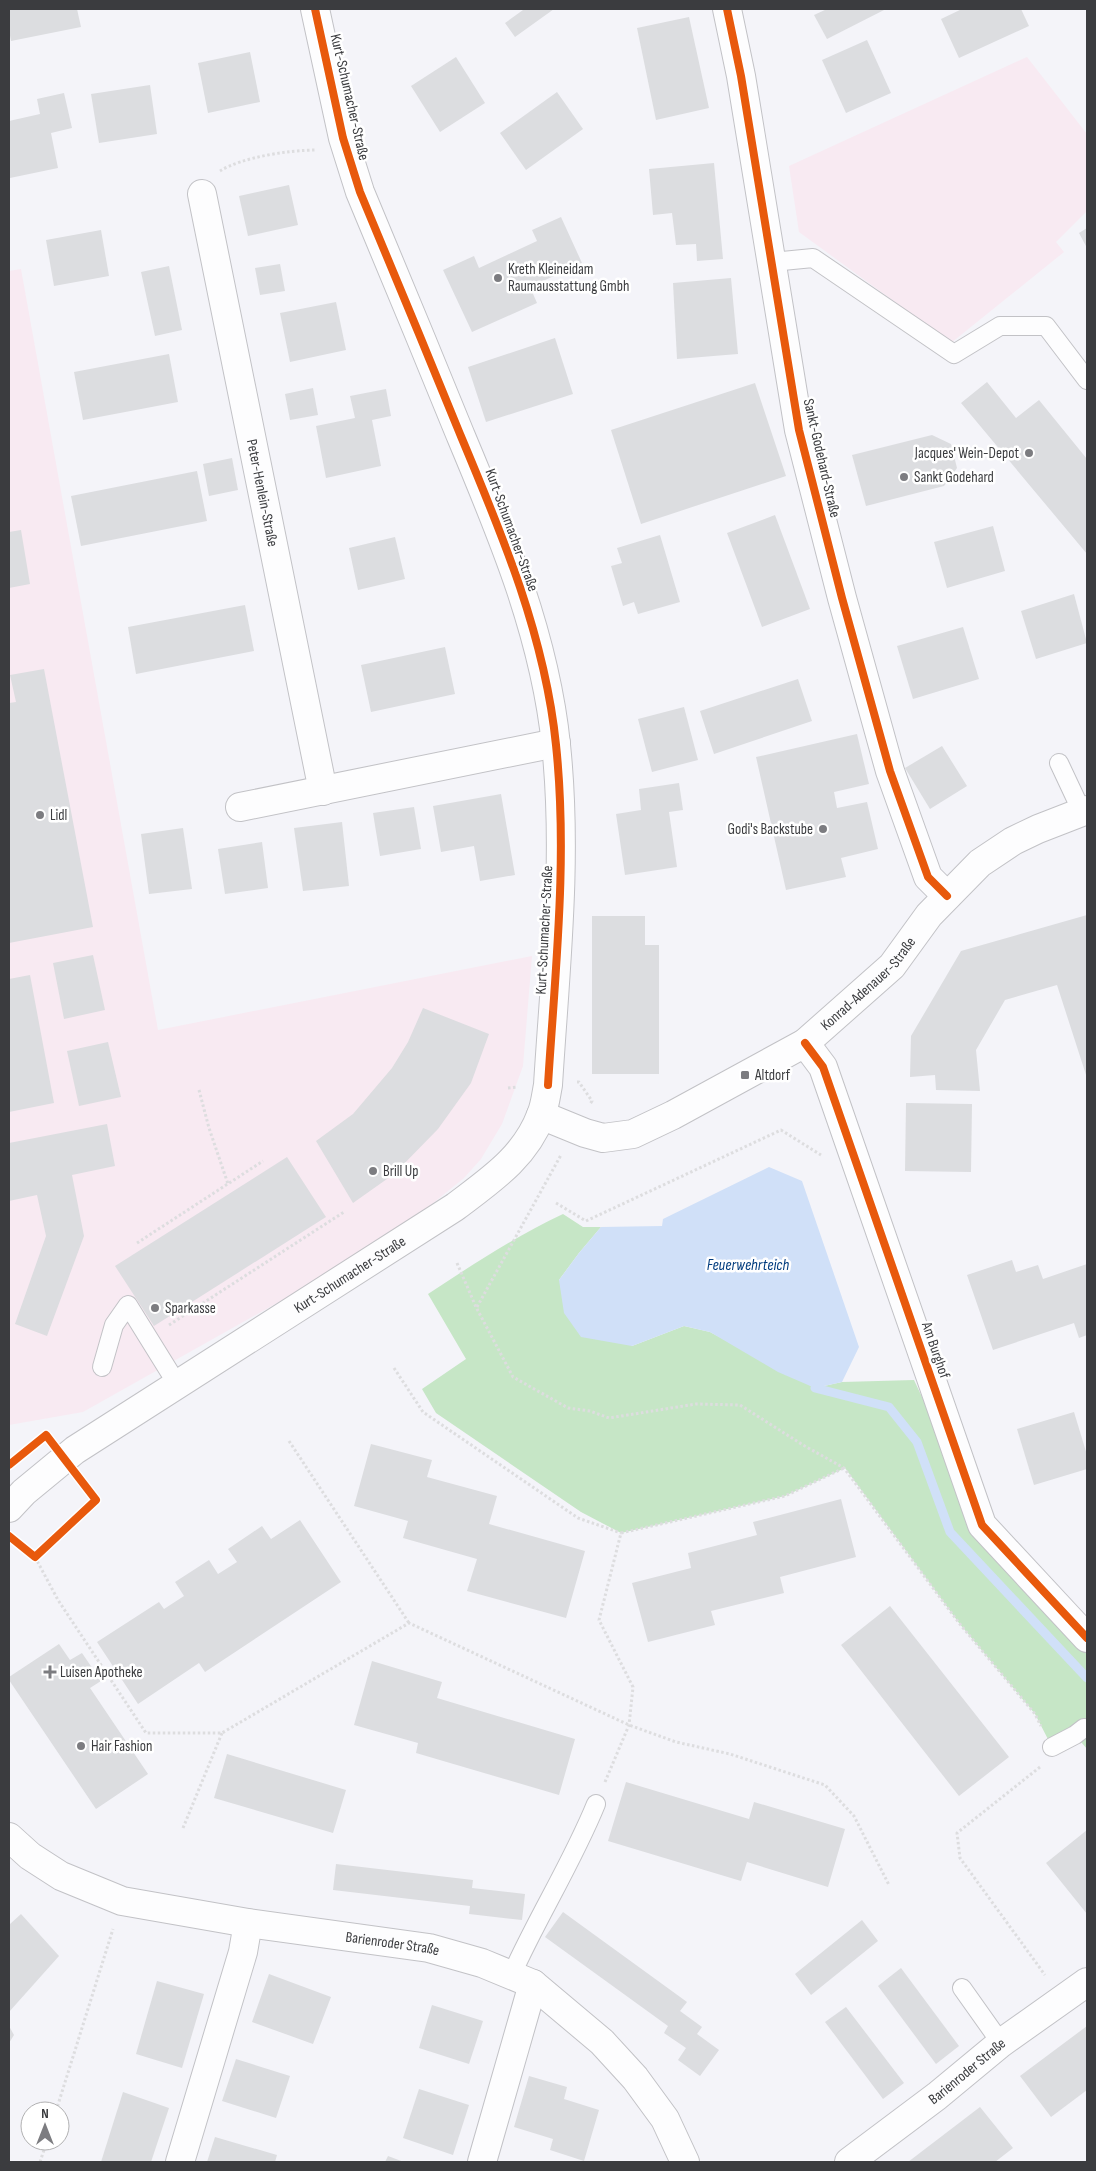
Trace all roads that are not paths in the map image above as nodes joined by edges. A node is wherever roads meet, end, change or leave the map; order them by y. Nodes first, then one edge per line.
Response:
1 (315, 9) edge
2 (727, 9) edge
3 (202, 194) road end
4 (772, 262) junction
5 (1087, 380) edge
6 (556, 743) junction
7 (1058, 763) dead end
8 (323, 791) junction
9 (240, 807) dead end
10 (1085, 811) edge
11 (947, 896) junction
12 (805, 1043) junction
13 (541, 1115) junction
14 (102, 1367) dead end
15 (178, 1384) junction
16 (14, 1494) edge
17 (1087, 1638) edge
18 (1084, 1728) dead end
19 (1052, 1746) road end
20 (596, 1804) road end
21 (9, 1837) edge
22 (248, 1923) junction
23 (523, 1979) junction
24 (1087, 1982) edge
25 (962, 1988) dead end
26 (1001, 2043) junction
27 (180, 2162) edge
28 (482, 2162) edge
29 (685, 2162) edge
30 (849, 2162) edge

1 - 6 street, Kurt-Schumacher-Straße
2 - 4 street, Sankt-Godehard-Straße
3 - 8 street, Peter-Henlein-Straße
4 - 5 lane
4 - 11 street, Sankt-Godehard-Straße
6 - 8 street
6 - 13 street, Kurt-Schumacher-Straße
7 - 10 lane
8 - 9 street
10 - 11 street, Konrad-Adenauer-Straße
11 - 12 street, Konrad-Adenauer-Straße
12 - 13 street, Konrad-Adenauer-Straße
12 - 17 street, Am Burghof
13 - 15 street, Kurt-Schumacher-Straße
14 - 15 lane
15 - 16 street, Kurt-Schumacher-Straße
18 - 19 lane
20 - 23 lane
21 - 22 street, Barienroder Straße
22 - 23 street, Barienroder Straße
22 - 27 street
23 - 28 street
23 - 29 street, Barienroder Straße
24 - 26 street, Barienroder Straße
25 - 26 lane
26 - 30 street, Barienroder Straße

